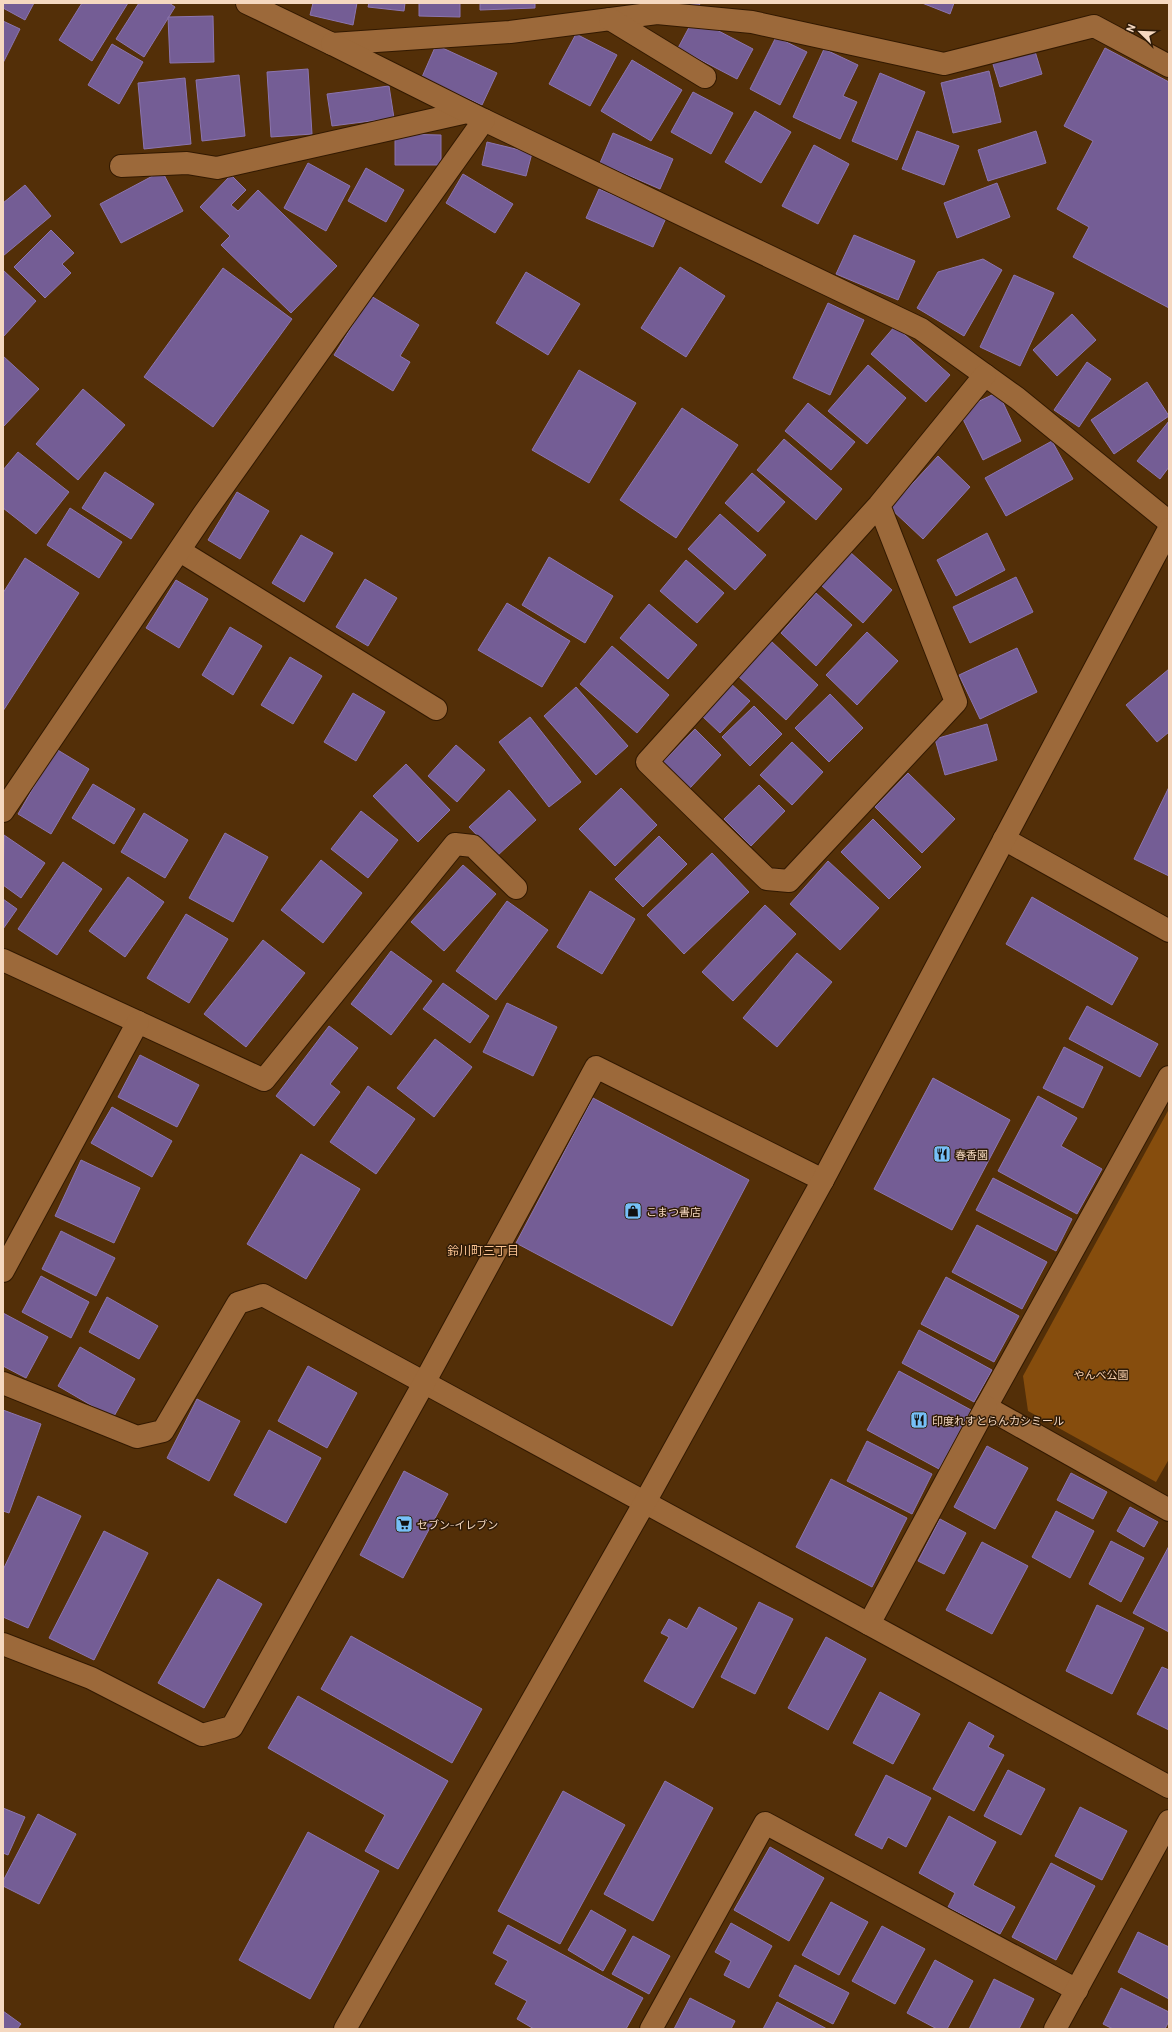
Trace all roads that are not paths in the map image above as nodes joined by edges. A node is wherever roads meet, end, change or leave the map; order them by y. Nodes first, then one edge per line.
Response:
1 (247, 3) edge
2 (610, 19) junction
3 (332, 44) junction
4 (1169, 66) edge
5 (705, 77) dead end
6 (475, 116) junction
7 (121, 166) dead end
8 (985, 375) junction
9 (879, 504) junction
10 (1169, 522) edge
11 (1169, 529) edge
12 (180, 550) junction
13 (436, 709) dead end
14 (3, 810) edge
15 (1004, 839) junction
16 (516, 888) dead end
17 (1169, 931) edge
18 (3, 960) edge
19 (138, 1022) junction
20 (1169, 1077) edge
21 (823, 1180) junction
22 (3, 1271) edge
23 (3, 1383) edge
24 (424, 1383) junction
25 (986, 1406) junction
26 (645, 1502) junction
27 (1169, 1510) edge
28 (869, 1624) junction
29 (3, 1644) edge
30 (1169, 1787) edge
31 (1169, 1821) edge
32 (1077, 1990) junction
33 (346, 2029) edge
34 (651, 2029) edge
35 (1055, 2029) edge

1 - 3 street
2 - 3 street
2 - 4 street
2 - 5 street
3 - 6 street
6 - 7 street
6 - 8 street
6 - 12 street
8 - 9 street
8 - 10 street
9 - 9 street
11 - 15 street
12 - 13 street
12 - 14 street
15 - 17 street
15 - 21 street
16 - 19 street
18 - 19 street
19 - 22 street
20 - 25 street
21 - 24 street
21 - 26 street
23 - 24 street
24 - 26 street
24 - 29 street
25 - 27 street
25 - 28 street
26 - 28 street
26 - 33 street
28 - 30 street
31 - 32 street
32 - 34 street
32 - 35 street

